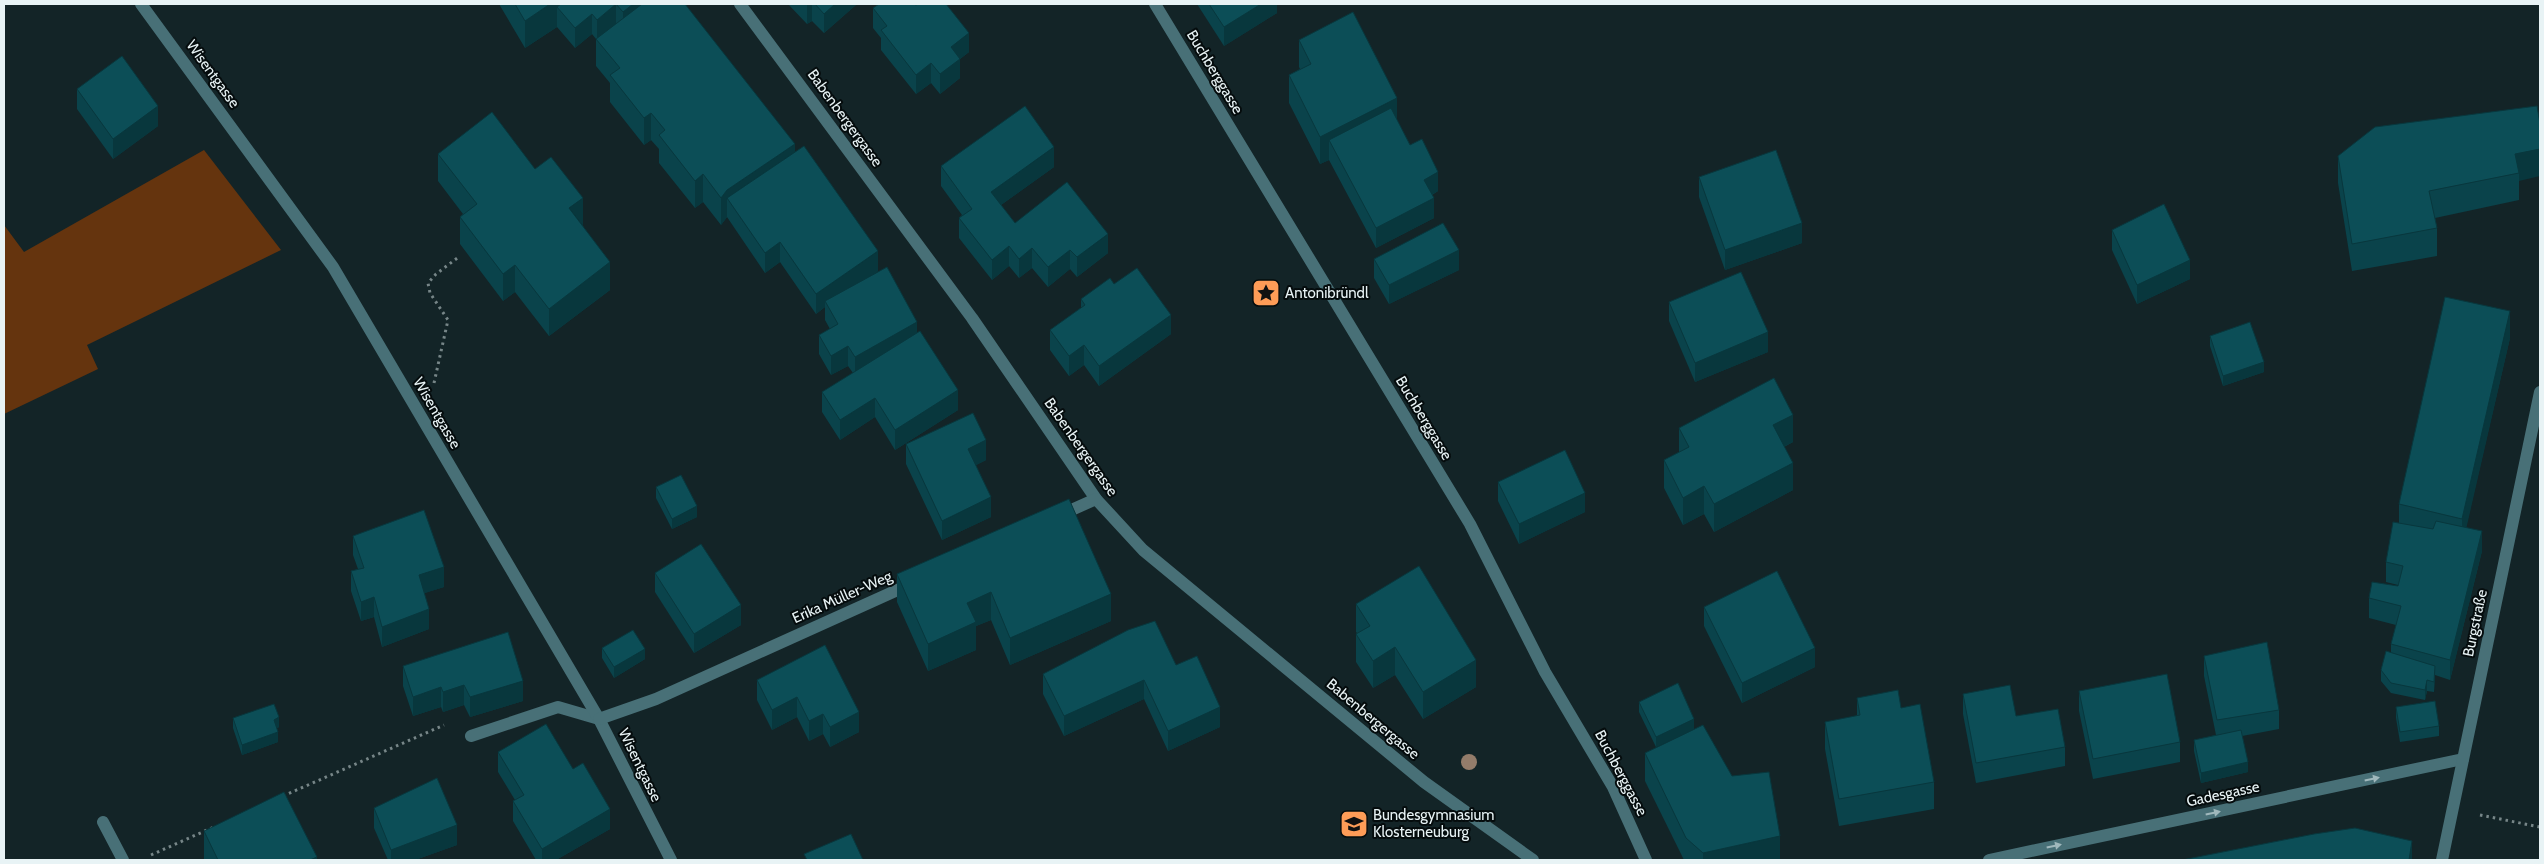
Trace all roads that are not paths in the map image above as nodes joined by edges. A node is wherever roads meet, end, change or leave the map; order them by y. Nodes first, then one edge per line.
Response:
1 (141, 4) edge
2 (740, 4) edge
3 (1155, 4) edge
4 (2540, 392) edge
5 (1096, 499) junction
6 (1042, 524) edge
7 (925, 577) edge
8 (599, 719) junction
9 (470, 736) road end
10 (2463, 759) junction
11 (103, 822) dead end
12 (123, 860) edge
13 (671, 860) edge
14 (1533, 860) edge
15 (1646, 860) edge
16 (1989, 860) edge
17 (2442, 860) edge

1 - 8 street, Wisentgasse
2 - 5 street, Babenbergergasse
3 - 15 street, Buchberggasse
4 - 10 street, Burgstraße
5 - 6 street
5 - 14 street, Babenbergergasse
7 - 8 street, Erika Müller-Weg
8 - 9 street
8 - 13 street, Wisentgasse
16 -> 10 street, Gadesgasse
10 - 17 street, Burgstraße
11 - 12 street

